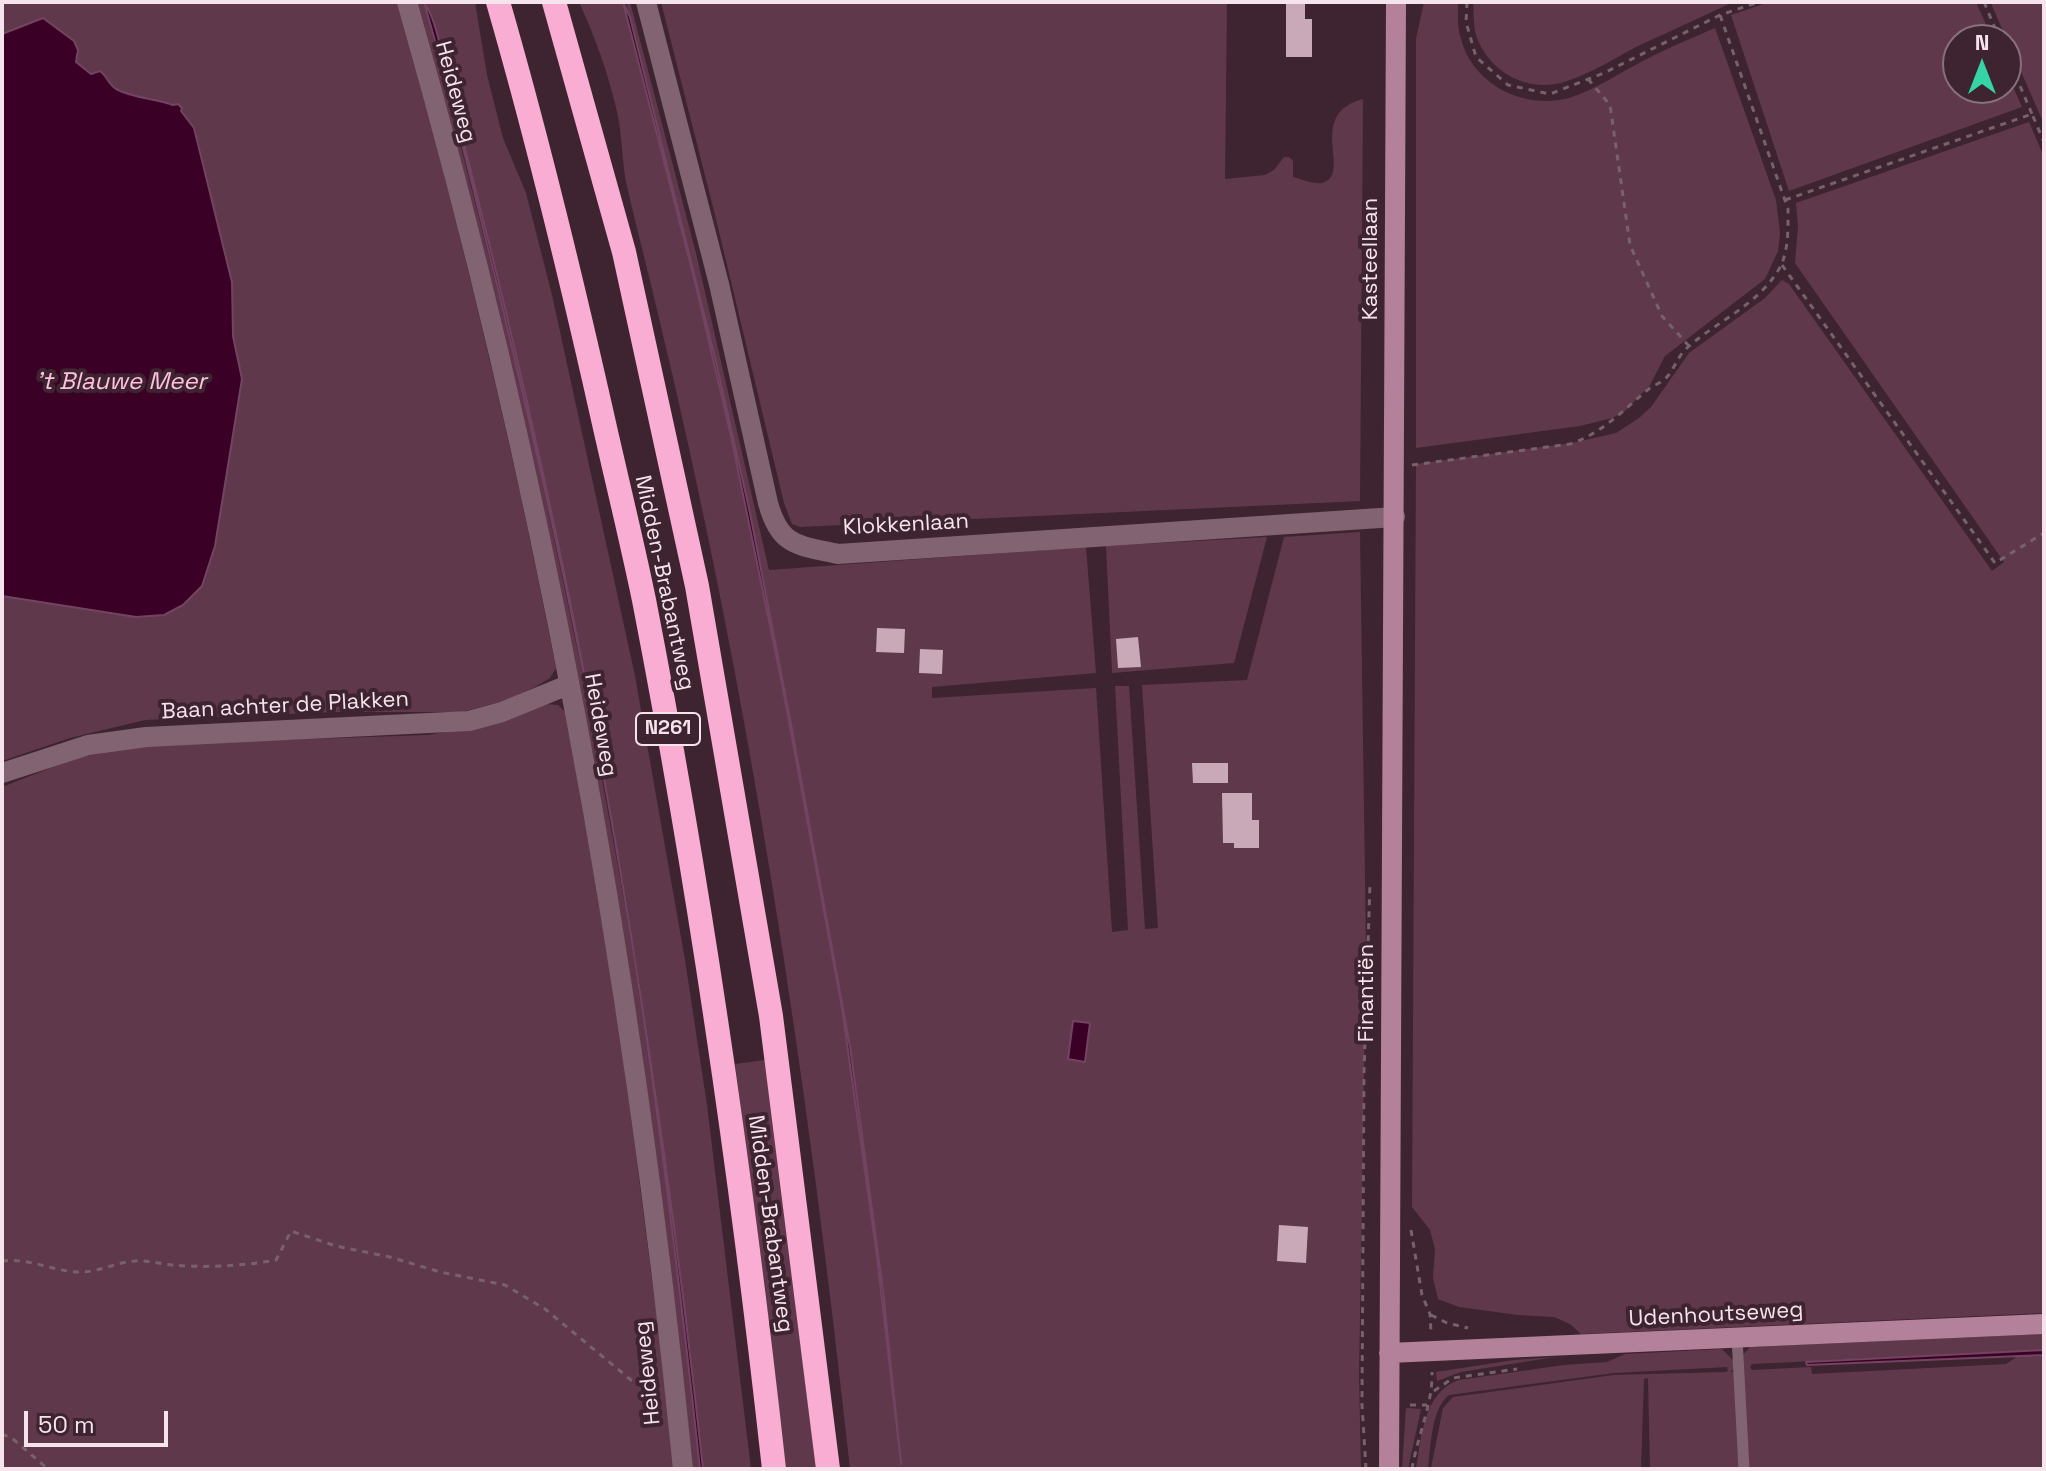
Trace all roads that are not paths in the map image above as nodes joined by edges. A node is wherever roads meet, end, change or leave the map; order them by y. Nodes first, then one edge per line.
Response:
1 (407, 2) edge
2 (498, 2) edge
3 (554, 2) edge
4 (646, 2) edge
5 (1396, 2) edge
6 (1395, 517) junction
7 (568, 685) junction
8 (2, 773) edge
9 (2044, 1324) edge
10 (1737, 1338) junction
11 (1389, 1353) junction
12 (683, 1469) edge
13 (774, 1469) edge
14 (828, 1469) edge
15 (1389, 1469) edge
16 (1744, 1469) edge

1 - 7 street, Heideweg
2 - 13 highway, Midden-Brabantweg / N261
3 - 14 highway, Midden-Brabantweg / N261
4 - 6 street, Klokkenlaan
5 - 6 street, Kasteellaan
6 - 11 street, Finantiën
7 - 8 street, Baan achter de Plakken
7 - 12 street, Heideweg
9 - 10 street, Udenhoutseweg
10 - 11 street, Udenhoutseweg
10 - 16 lane
11 - 15 street, Finantiën

